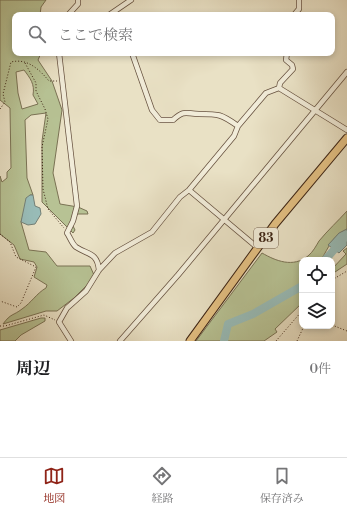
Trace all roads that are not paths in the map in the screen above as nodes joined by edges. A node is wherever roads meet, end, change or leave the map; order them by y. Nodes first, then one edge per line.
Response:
1 (78, 0) edge
2 (131, 0) edge
3 (299, 0) edge
4 (71, 12) edge
5 (113, 12) edge
6 (296, 12) edge
7 (59, 56) edge
8 (133, 56) edge
9 (287, 56) edge
10 (347, 72) edge
11 (279, 88) junction
12 (316, 110) junction
13 (238, 126) junction
14 (347, 130) edge
15 (347, 138) edge
16 (189, 190) junction
17 (223, 219) junction
18 (258, 248) junction
19 (99, 270) junction
20 (71, 341) edge
21 (120, 341) edge
22 (190, 341) edge

1 - 4 street
2 - 5 street
3 - 6 street
7 - 19 street
8 - 13 street
9 - 11 street
10 - 12 street
11 - 12 street
11 - 13 street
12 - 14 street
12 - 17 street
13 - 16 street
15 - 18 main road, 83
16 - 17 street
16 - 19 street
17 - 18 street
17 - 21 street
18 - 22 main road, 83
19 - 20 street

